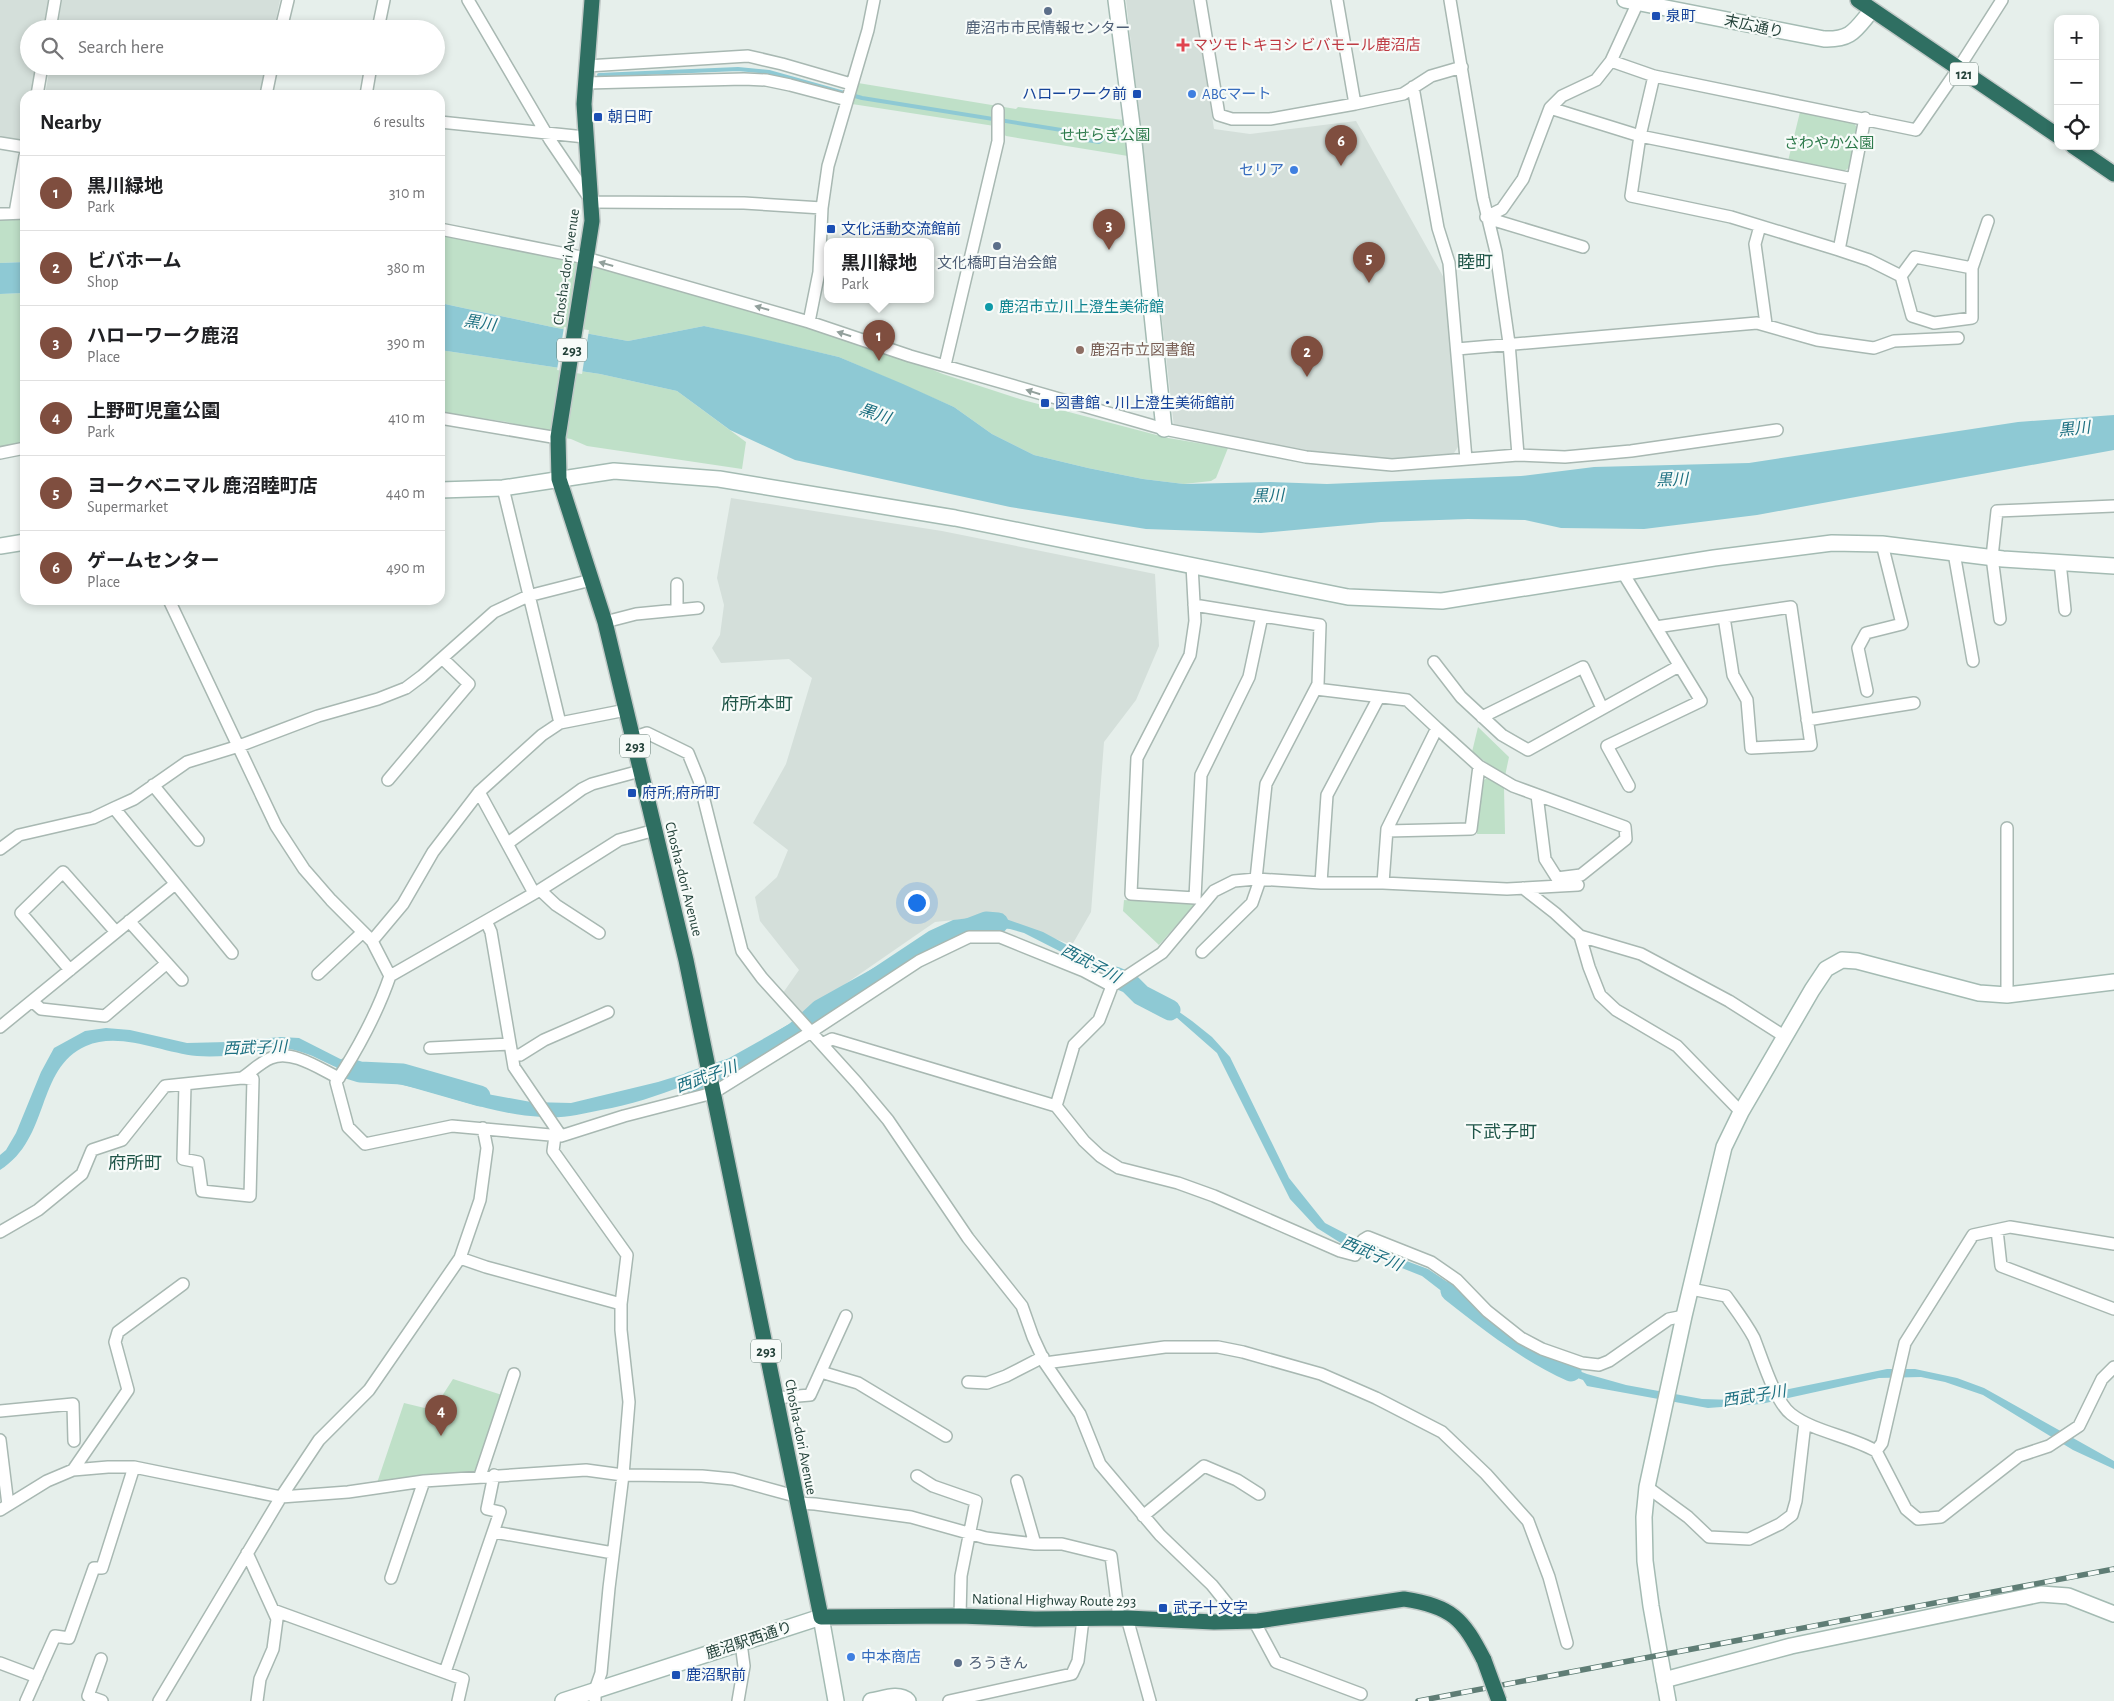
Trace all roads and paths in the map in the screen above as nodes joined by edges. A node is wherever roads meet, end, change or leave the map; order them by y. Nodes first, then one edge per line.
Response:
1 (55, 0) edge
2 (288, 0) edge
3 (384, 0) edge
4 (468, 0) edge
5 (592, 0) edge
6 (874, 0) edge
7 (1116, 0) edge
8 (1200, 0) edge
9 (1337, 0) edge
10 (1450, 0) edge
11 (1858, 0) edge
12 (2002, 0) edge
13 (1634, 1) edge
14 (1872, 10) junction
15 (52, 20) edge
16 (283, 20) edge
17 (380, 20) edge
18 (1611, 61) junction
19 (587, 66) junction
20 (1462, 67) junction
21 (1958, 70) junction
22 (40, 75) edge
23 (270, 75) edge
24 (369, 75) edge
25 (1654, 76) junction
26 (586, 83) junction
27 (851, 84) junction
28 (1413, 88) junction
29 (38, 90) edge
30 (267, 90) edge
31 (367, 90) edge
32 (847, 100) junction
33 (1355, 104) junction
34 (1550, 108) junction
35 (998, 110) dead end
36 (1865, 118) junction
37 (445, 123) edge
38 (546, 133) junction
39 (2054, 133) edge
40 (1640, 136) junction
41 (585, 137) junction
42 (0, 143) edge
43 (20, 146) edge
44 (2079, 150) edge
45 (2113, 172) edge
46 (1853, 179) junction
47 (592, 202) junction
48 (822, 208) junction
49 (20, 213) edge
50 (0, 214) edge
51 (1490, 216) junction
52 (1988, 221) dead end
53 (1760, 226) junction
54 (445, 230) edge
55 (1583, 247) dead end
56 (1839, 250) junction
57 (586, 260) junction
58 (1972, 268) junction
59 (1901, 276) junction
60 (809, 322) junction
61 (1766, 324) junction
62 (1958, 338) dead end
63 (1509, 343) junction
64 (1457, 349) junction
65 (945, 365) junction
66 (445, 419) edge
67 (1164, 429) junction
68 (1777, 430) dead end
69 (558, 438) junction
70 (20, 449) edge
71 (0, 453) edge
72 (1518, 455) junction
73 (1466, 459) junction
74 (559, 479) junction
75 (503, 488) junction
76 (445, 490) edge
77 (2114, 506) edge
78 (20, 543) edge
79 (1882, 544) junction
80 (0, 546) edge
81 (1954, 553) junction
82 (1992, 557) junction
83 (2060, 562) junction
84 (1192, 565) junction
85 (2114, 566) edge
86 (1623, 573) junction
87 (591, 580) junction
88 (676, 584) dead end
89 (528, 596) junction
90 (171, 605) edge
91 (1194, 605) junction
92 (677, 609) junction
93 (2065, 610) dead end
94 (693, 612) dead end
95 (1262, 616) junction
96 (1724, 617) junction
97 (2000, 619) dead end
98 (605, 622) junction
99 (1656, 627) junction
100 (442, 658) junction
101 (1974, 661) dead end
102 (1434, 662) dead end
103 (1679, 666) junction
104 (1316, 688) junction
105 (1867, 691) dead end
106 (1379, 697) junction
107 (1914, 703) dead end
108 (1602, 708) junction
109 (626, 710) junction
110 (1482, 717) junction
111 (1807, 720) junction
112 (560, 723) junction
113 (1437, 728) junction
114 (632, 738) junction
115 (239, 746) junction
116 (1479, 766) junction
117 (640, 771) junction
118 (388, 780) dead end
119 (153, 785) junction
120 (1629, 786) dead end
121 (479, 792) junction
122 (1538, 795) junction
123 (114, 808) junction
124 (2007, 828) dead end
125 (655, 830) junction
126 (1387, 831) junction
127 (198, 840) dead end
128 (508, 843) junction
129 (0, 850) edge
130 (1258, 880) junction
131 (1321, 883) junction
132 (1383, 883) junction
133 (175, 884) junction
134 (1578, 886) dead end
135 (1522, 888) junction
136 (537, 892) junction
137 (129, 921) junction
138 (486, 921) junction
139 (116, 932) junction
140 (363, 932) junction
141 (599, 933) dead end
142 (1580, 936) junction
143 (372, 941) junction
144 (1202, 952) dead end
145 (232, 953) dead end
146 (166, 963) junction
147 (70, 970) junction
148 (318, 974) dead end
149 (390, 976) junction
150 (182, 980) dead end
151 (2114, 982) edge
152 (1112, 986) junction
153 (2007, 995) junction
154 (32, 1001) junction
155 (608, 1012) dead end
156 (0, 1027) edge
157 (809, 1030) junction
158 (1784, 1036) junction
159 (822, 1044) junction
160 (430, 1048) dead end
161 (511, 1050) junction
162 (242, 1078) junction
163 (339, 1078) junction
164 (185, 1085) junction
165 (712, 1088) junction
166 (1056, 1106) junction
167 (1741, 1112) junction
168 (483, 1128) junction
169 (558, 1136) junction
170 (1997, 1230) junction
171 (0, 1232) edge
172 (2114, 1244) edge
173 (460, 1258) junction
174 (183, 1284) dead end
175 (1691, 1289) junction
176 (621, 1304) junction
177 (2114, 1308) edge
178 (846, 1316) dead end
179 (1684, 1316) junction
180 (1044, 1360) junction
181 (2114, 1367) edge
182 (821, 1372) junction
183 (514, 1374) dead end
184 (968, 1382) dead end
185 (776, 1398) junction
186 (0, 1411) edge
187 (1805, 1423) junction
188 (946, 1436) dead end
189 (0, 1440) edge
190 (74, 1441) dead end
191 (1876, 1451) junction
192 (134, 1468) junction
193 (73, 1470) junction
194 (494, 1475) junction
195 (623, 1475) junction
196 (480, 1476) junction
197 (917, 1476) dead end
198 (424, 1481) junction
199 (1017, 1481) dead end
200 (1647, 1487) junction
201 (1259, 1494) dead end
202 (281, 1497) junction
203 (796, 1500) junction
204 (4, 1507) edge
205 (1143, 1516) junction
206 (494, 1532) junction
207 (970, 1534) junction
208 (1035, 1544) junction
209 (247, 1553) junction
210 (613, 1553) junction
211 (391, 1578) dead end
212 (272, 1610) junction
213 (2114, 1614) edge
214 (960, 1616) junction
215 (821, 1617) junction
216 (1123, 1618) junction
217 (1083, 1619) junction
218 (1247, 1621) junction
219 (741, 1643) junction
220 (1567, 1643) dead end
221 (101, 1659) dead end
222 (0, 1663) edge
223 (445, 1672) junction
224 (37, 1677) junction
225 (1664, 1680) junction
226 (1361, 1694) dead end
227 (595, 1696) edge
228 (86, 1699) edge
229 (839, 1699) edge
230 (26, 1701) edge
231 (102, 1701) edge
232 (159, 1701) edge
233 (257, 1701) edge
234 (458, 1701) edge
235 (564, 1701) edge
236 (738, 1701) edge
237 (871, 1701) edge
238 (908, 1701) edge
239 (949, 1701) edge
240 (1150, 1701) edge
241 (1499, 1701) edge
242 (1668, 1701) edge

1 - 15 street
2 - 16 street
3 - 17 street
4 - 38 street
5 - 19 highway, Chosha-dori Avenue / 293
6 - 27 street
7 - 67 street
8 - 33 street
9 - 33 street
10 - 20 street
11 - 14 highway, 121
12 - 21 street
13 - 14 street, 末広通り
13 - 18 street
14 - 21 highway, 121
18 - 25 street
18 - 34 street
19 - 26 highway, Chosha-dori Avenue / 293
19 - 27 street
20 - 28 street
20 - 51 street
21 - 36 street
21 - 39 highway, 121
22 - 29 street
23 - 30 street
24 - 31 street
25 - 36 street
25 - 40 street
26 - 32 street
26 - 41 highway, Chosha-dori Avenue / 293
27 - 32 street
28 - 33 street
28 - 64 street
32 - 48 street
34 - 40 street
34 - 51 street
35 - 65 street
36 - 46 street
37 - 38 street
38 - 41 street
38 - 47 street
40 - 46 street
40 - 53 street
41 - 47 highway, Chosha-dori Avenue / 293
42 - 43 street
44 - 45 highway
46 - 56 street
47 - 48 street
47 - 57 highway, Chosha-dori Avenue / 293
48 - 60 street
49 - 50 street
51 - 55 street
51 - 63 street
52 - 58 street
53 - 56 street
53 - 61 street
54 - 57 street
56 - 59 street
60 -> 57 street
57 - 69 highway, Chosha-dori Avenue / 293
58 - 59 street
58 - 59 street
65 -> 60 street
61 - 62 street
61 - 63 street
63 - 64 street
63 - 72 street
64 - 73 street
67 -> 65 street
66 - 69 street
67 - 73 street
68 - 72 street
69 - 74 highway, Chosha-dori Avenue / 293
70 - 71 street
72 - 73 street
74 - 75 street
74 - 84 street
74 - 87 highway, Chosha-dori Avenue / 293
75 - 76 street
75 - 89 street
77 - 82 street
78 - 80 street
79 - 81 street
79 - 86 street
79 - 105 street
81 - 82 street
81 - 101 street
82 - 83 street
82 - 97 street
83 - 85 street
83 - 93 street
84 - 86 street
84 - 91 street
86 - 99 street
87 - 89 street
87 - 98 highway, Chosha-dori Avenue / 293
88 - 92 street
89 - 100 street
89 - 112 street
90 - 115 street
91 - 95 street
91 - 95 street
92 - 94 street
92 - 98 street
95 - 104 street
96 - 99 street
96 - 111 street
96 - 111 street
98 - 109 highway, Chosha-dori Avenue / 293
99 - 103 street
100 - 115 street
100 - 118 street
102 - 110 street
103 - 108 street
103 - 120 street
104 - 106 street
104 - 130 street
106 - 113 street
106 - 131 street
107 - 111 street
108 - 110 street
108 - 110 street
109 - 112 street
109 - 114 highway, Chosha-dori Avenue / 293
112 - 121 street
113 - 116 street
113 - 126 street
114 - 117 highway, Chosha-dori Avenue / 293
114 - 157 street
115 - 119 street
115 - 140 street
116 - 122 street
116 - 126 street
117 - 125 highway, Chosha-dori Avenue / 293
117 - 128 street
119 - 123 street
119 - 127 street
121 - 128 street
121 - 143 street
122 - 122 street
123 - 129 street
123 - 133 street
124 - 153 street
125 - 136 street
125 - 165 highway, Chosha-dori Avenue / 293
126 - 132 street
128 - 136 street
130 - 131 street
130 - 144 street
130 - 152 street
131 - 132 street
132 - 135 street
133 - 137 street
133 - 145 street
134 - 135 street
135 - 142 street
136 - 138 street
136 - 141 street
137 - 139 street
137 - 146 street
138 - 149 street
138 - 161 street
139 - 147 street
139 - 147 street
140 - 143 street
140 - 148 street
142 - 158 street
142 - 167 street
143 - 149 street
146 - 150 street
146 - 154 street
147 - 154 street
149 - 163 street
151 - 153 street
152 - 157 street
152 - 166 street
153 - 158 street
154 - 156 street
155 - 161 street
157 - 159 street
157 - 165 street
158 - 167 street
159 - 166 street
159 - 180 street
160 - 161 street
161 - 169 street
162 - 163 street
162 - 164 street
162 - 164 street
163 - 168 street
164 - 171 street
165 - 169 street
165 - 185 highway, Chosha-dori Avenue / 293
166 - 179 street
167 - 175 street
168 - 169 street
168 - 173 street
169 - 176 street
170 - 172 street
170 - 177 street
170 - 191 street
173 - 176 street
173 - 202 street
174 - 193 street
175 - 179 street
175 - 187 street
176 - 195 street
178 - 182 street
179 - 200 street
180 - 184 street
180 - 205 street
180 - 220 street
181 - 191 street
182 - 185 street
182 - 188 street
183 - 196 street
185 - 203 highway, Chosha-dori Avenue / 293
186 - 190 street
187 - 191 street
187 - 200 street
189 - 204 street
192 - 193 street
192 - 202 street
192 - 224 street
193 - 204 street
194 - 195 street
194 - 196 street
194 - 206 street
195 - 203 street
195 - 210 street
196 - 198 street
197 - 207 street
198 - 202 street
198 - 211 street
199 - 208 street
200 - 225 street
201 - 205 street
202 - 209 street
203 - 207 street
203 - 215 highway, Chosha-dori Avenue / 293
205 - 218 street
206 - 210 street
206 - 223 street
207 - 208 street
207 - 214 street
208 - 216 street
209 - 212 street
209 - 232 street
210 - 227 street
212 - 223 street
212 - 233 street
213 - 225 street
214 - 215 highway, National Highway Route 293
214 - 217 highway, National Highway Route 293
215 - 219 street, 鹿沼駅西通り
215 - 229 street
216 - 217 highway, National Highway Route 293
216 - 218 highway, National Highway Route 293
216 - 240 street
217 - 239 street
218 - 226 street
218 - 241 highway, National Highway Route 293, bridge
219 - 227 street, 鹿沼駅西通り
219 - 236 street
221 - 228 street
222 - 224 street
223 - 234 street
224 - 230 street
225 - 242 street
227 - 235 street, 鹿沼駅西通り
228 - 231 street
237 - 238 street

